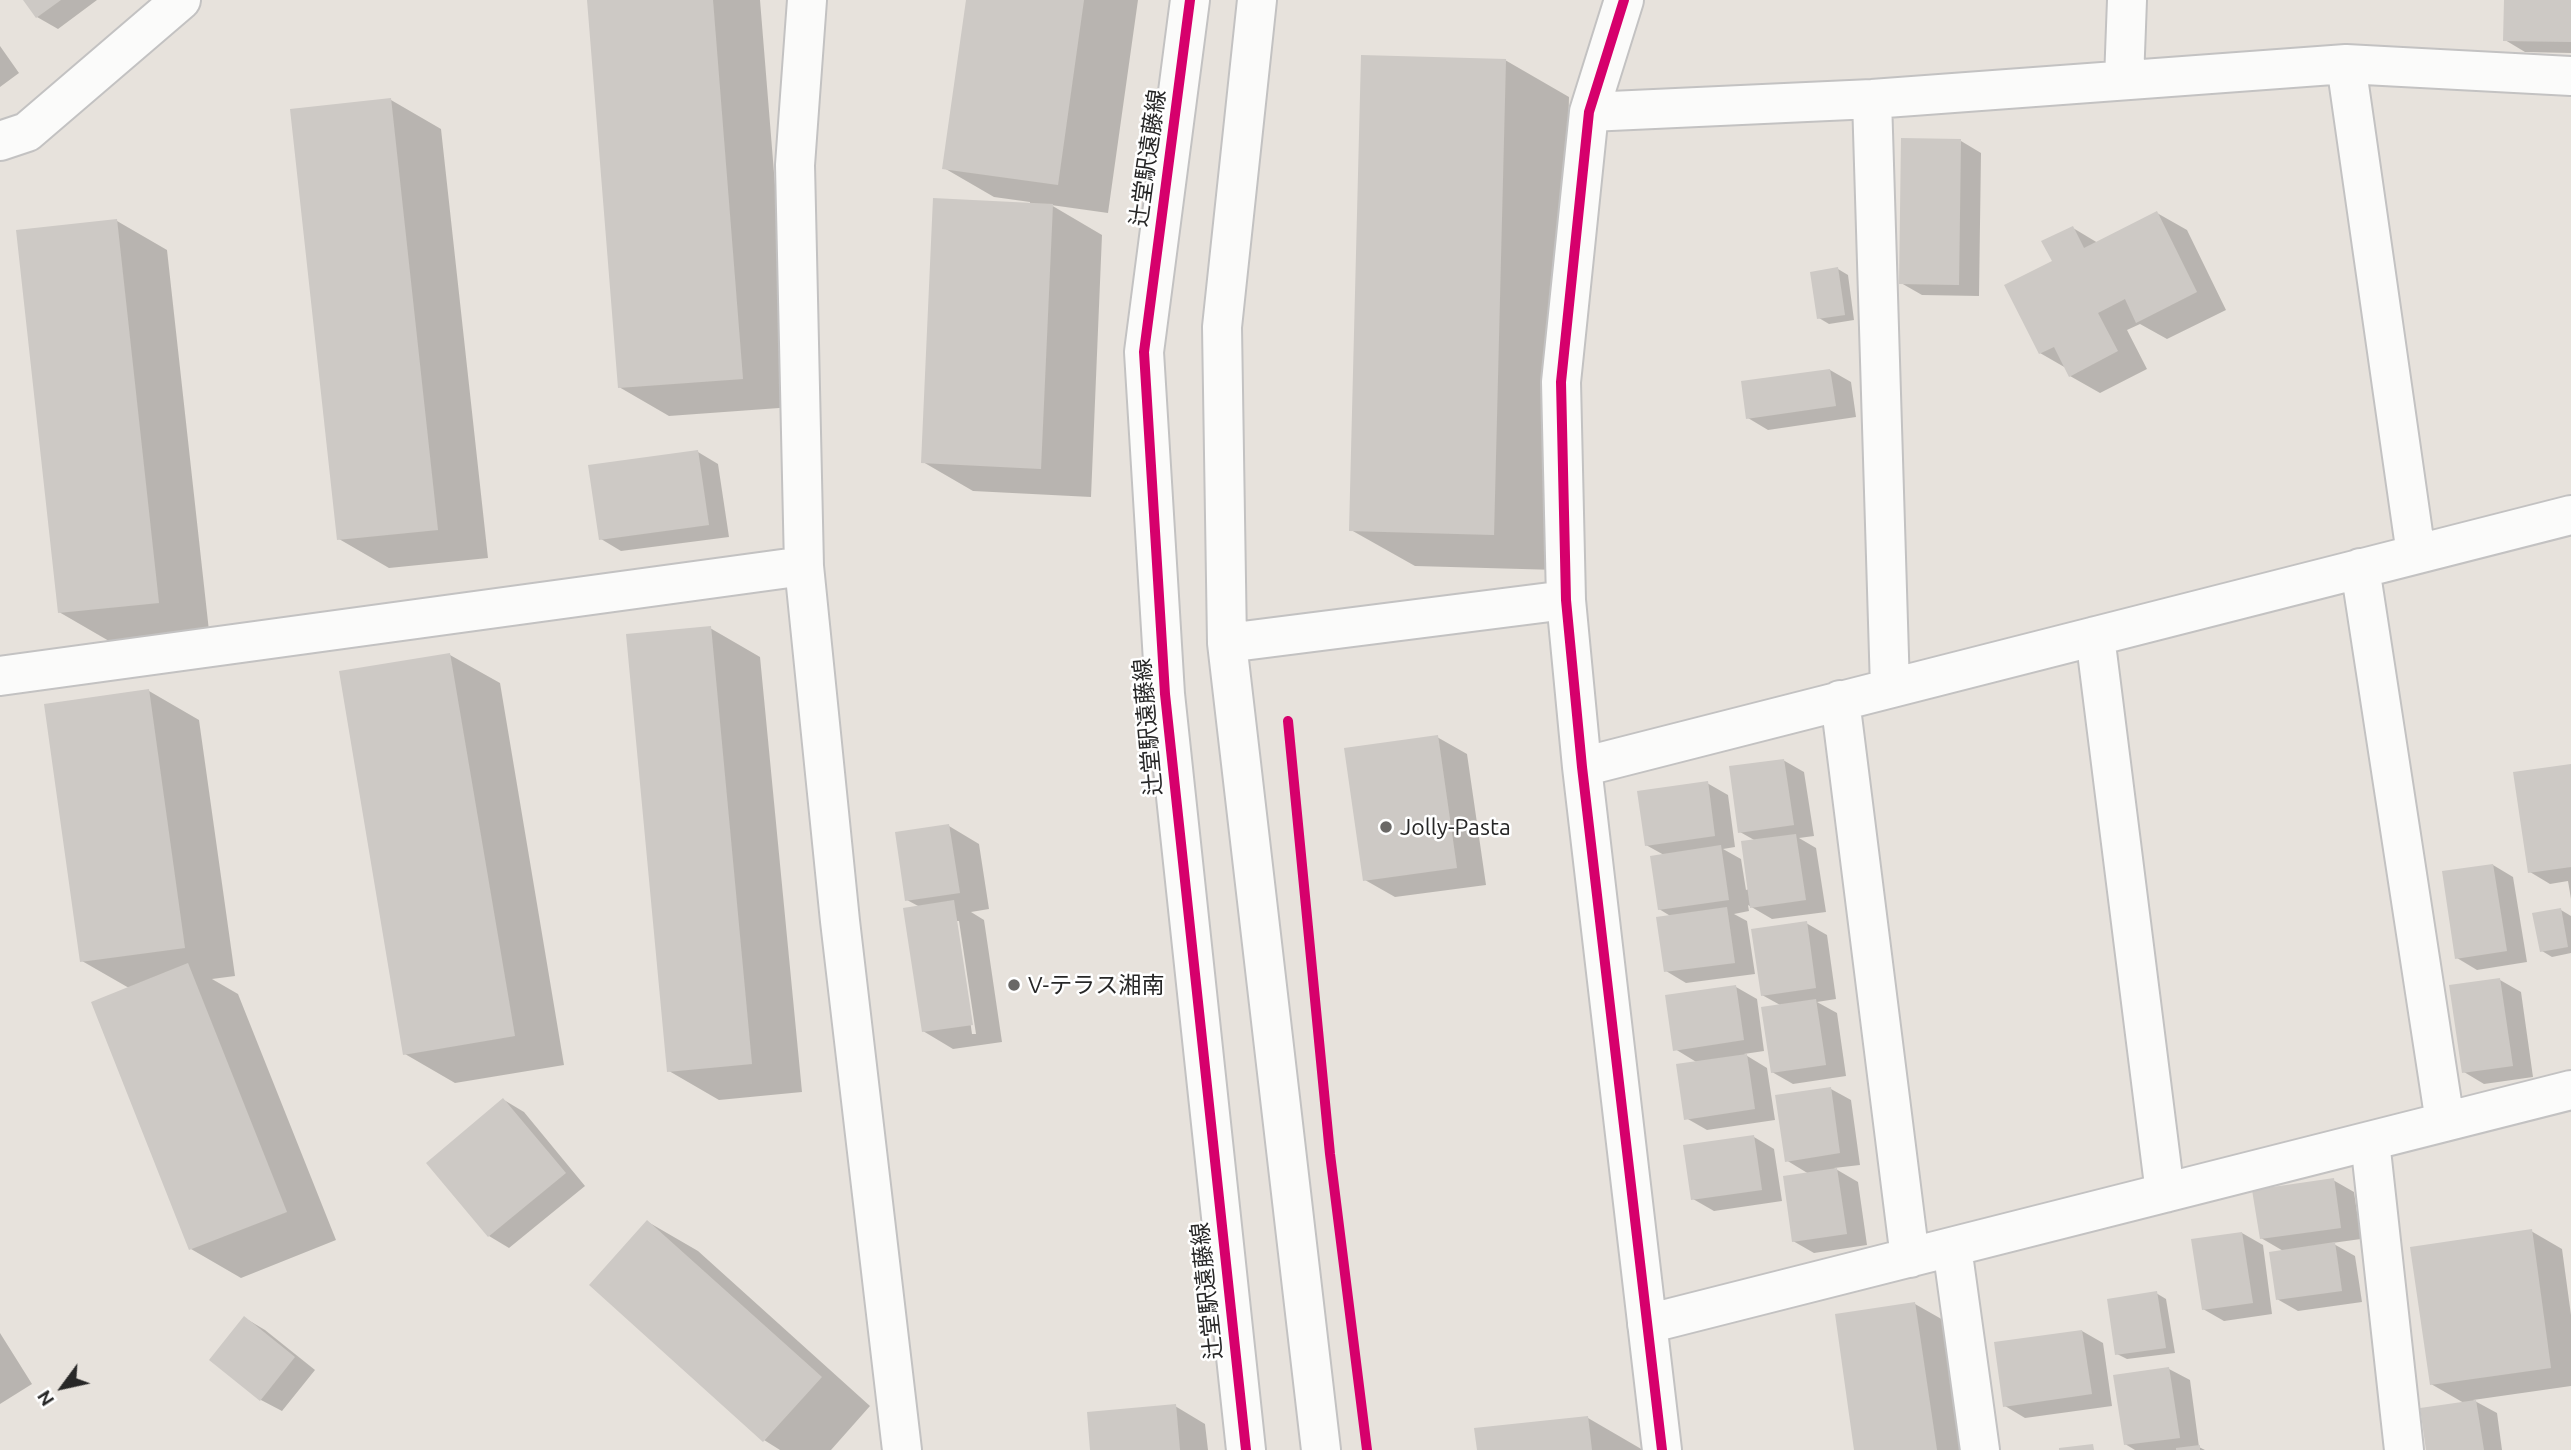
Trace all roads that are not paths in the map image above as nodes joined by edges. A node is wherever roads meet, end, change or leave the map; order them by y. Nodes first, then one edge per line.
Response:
1 (181, 0) edge
2 (807, 0) edge
3 (1190, 0) edge
4 (1257, 0) edge
5 (1624, 0) edge
6 (2127, 0) edge
7 (2346, 64) junction
8 (2571, 76) edge
9 (2124, 80) junction
10 (1872, 99) junction
11 (1589, 112) junction
12 (0, 141) edge
13 (2571, 515) edge
14 (2416, 554) junction
15 (804, 566) junction
16 (2360, 568) junction
17 (1566, 600) junction
18 (2095, 636) junction
19 (1227, 643) junction
20 (0, 676) edge
21 (1890, 688) junction
22 (1840, 700) junction
23 (1582, 766) junction
24 (2571, 1090) edge
25 (2445, 1122) junction
26 (2370, 1141) junction
27 (2165, 1193) junction
28 (1952, 1247) junction
29 (1910, 1258) junction
30 (1647, 1324) junction
31 (902, 1450) edge
32 (1246, 1450) edge
33 (1321, 1450) edge
34 (1662, 1450) edge
35 (1980, 1450) edge
36 (2404, 1450) edge

1 - 12 street
2 - 15 street
3 - 32 street, 辻堂駅遠藤線
4 - 19 street
5 - 11 street
6 - 9 street
7 - 8 street
7 - 9 street
7 - 14 street
9 - 10 street
10 - 11 street
10 - 21 street
11 - 17 street
13 - 14 street
14 - 16 street
15 - 20 street
15 - 31 street
16 - 18 street
16 - 25 street
17 - 19 street
17 - 23 street
18 - 21 street
18 - 27 street
19 - 33 street
21 - 22 street
22 - 23 street
22 - 29 street
23 - 30 street
24 - 25 street
25 - 26 street
26 - 27 street
26 - 36 street
27 - 28 street
28 - 29 street
28 - 35 street
29 - 30 street
30 - 34 street

